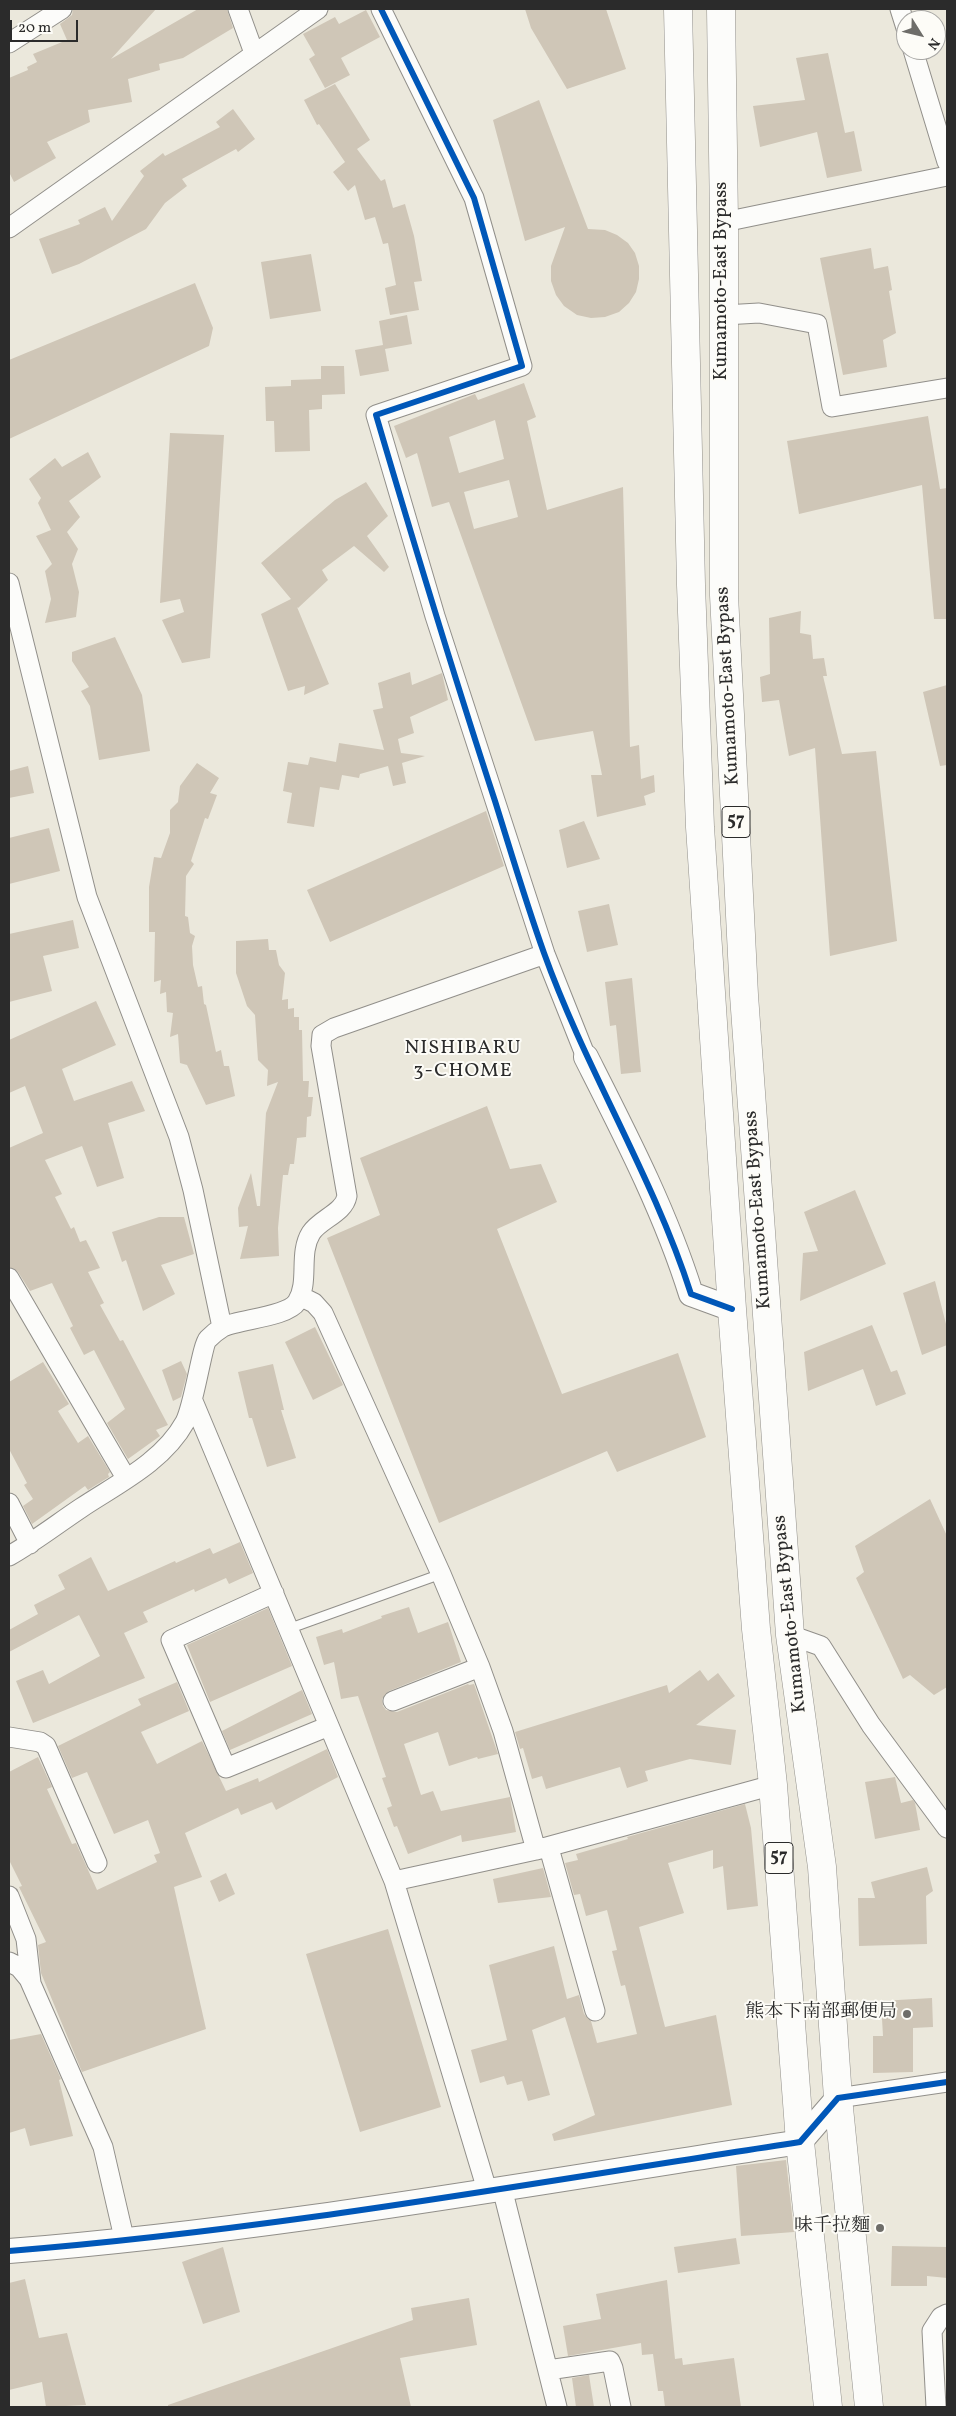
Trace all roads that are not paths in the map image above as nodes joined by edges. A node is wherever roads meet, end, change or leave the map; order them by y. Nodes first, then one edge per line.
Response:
1 (62, 9) edge
2 (238, 9) edge
3 (318, 9) edge
4 (381, 9) edge
5 (678, 9) edge
6 (720, 9) edge
7 (9, 44) edge
8 (254, 53) junction
9 (916, 60) edge
10 (947, 162) edge
11 (947, 176) edge
12 (724, 222) junction
13 (9, 228) edge
14 (724, 314) junction
15 (947, 388) edge
16 (9, 583) edge
17 (544, 954) junction
18 (586, 1057) joint
19 (9, 1278) edge
20 (300, 1296) junction
21 (732, 1309) junction
22 (222, 1327) junction
23 (193, 1401) junction
24 (126, 1478) junction
25 (9, 1504) edge
26 (30, 1544) junction
27 (9, 1556) edge
28 (441, 1574) junction
29 (274, 1593) junction
30 (288, 1629) junction
31 (790, 1635) junction
32 (480, 1667) junction
33 (393, 1701) dead end
34 (330, 1726) junction
35 (9, 1737) edge
36 (773, 1785) junction
37 (947, 1828) edge
38 (542, 1849) junction
39 (97, 1863) dead end
40 (394, 1882) junction
41 (9, 1896) edge
42 (16, 1934) edge
43 (9, 1962) edge
44 (31, 1983) junction
45 (595, 2011) dead end
46 (947, 2082) edge
47 (838, 2098) junction
48 (800, 2142) junction
49 (494, 2189) junction
50 (125, 2242) junction
51 (9, 2251) edge
52 (947, 2314) edge
53 (548, 2370) junction
54 (558, 2407) edge
55 (621, 2407) edge
56 (828, 2407) edge
57 (869, 2407) edge
58 (936, 2407) edge

1 - 7 street
2 - 8 street
3 - 8 street
4 - 17 street
5 - 21 highway, Kumamoto-East Bypass / 57
6 - 12 highway, Kumamoto-East Bypass / 57
8 - 13 street
9 - 10 street
11 - 12 street
12 - 14 highway, Kumamoto-East Bypass / 57
14 - 15 street
14 - 31 highway, Kumamoto-East Bypass / 57
16 - 22 street
17 - 18 street
17 - 20 street
18 - 21 street
19 - 24 street
20 - 22 street
20 - 28 street
21 - 36 highway, Kumamoto-East Bypass / 57
22 - 23 street
23 - 24 street
23 - 29 street
24 - 26 street
25 - 26 street
26 - 27 street
28 - 30 lane
28 - 32 street
29 - 30 street
29 - 34 street
30 - 34 street
31 - 37 street
31 - 47 highway, Kumamoto-East Bypass / 57
32 - 33 street
32 - 38 street
34 - 40 street
35 - 39 street
36 - 38 street
36 - 48 highway, Kumamoto-East Bypass / 57
38 - 40 street
38 - 45 street
40 - 49 street
41 - 42 street
42 - 44 street
43 - 44 street
44 - 50 street
46 - 47 street
47 - 48 street
47 - 57 highway, Kumamoto-East Bypass / 57
48 - 49 street
48 - 56 highway, Kumamoto-East Bypass / 57
49 - 50 street
49 - 53 street
50 - 51 street
52 - 58 street
53 - 54 street
53 - 55 street

